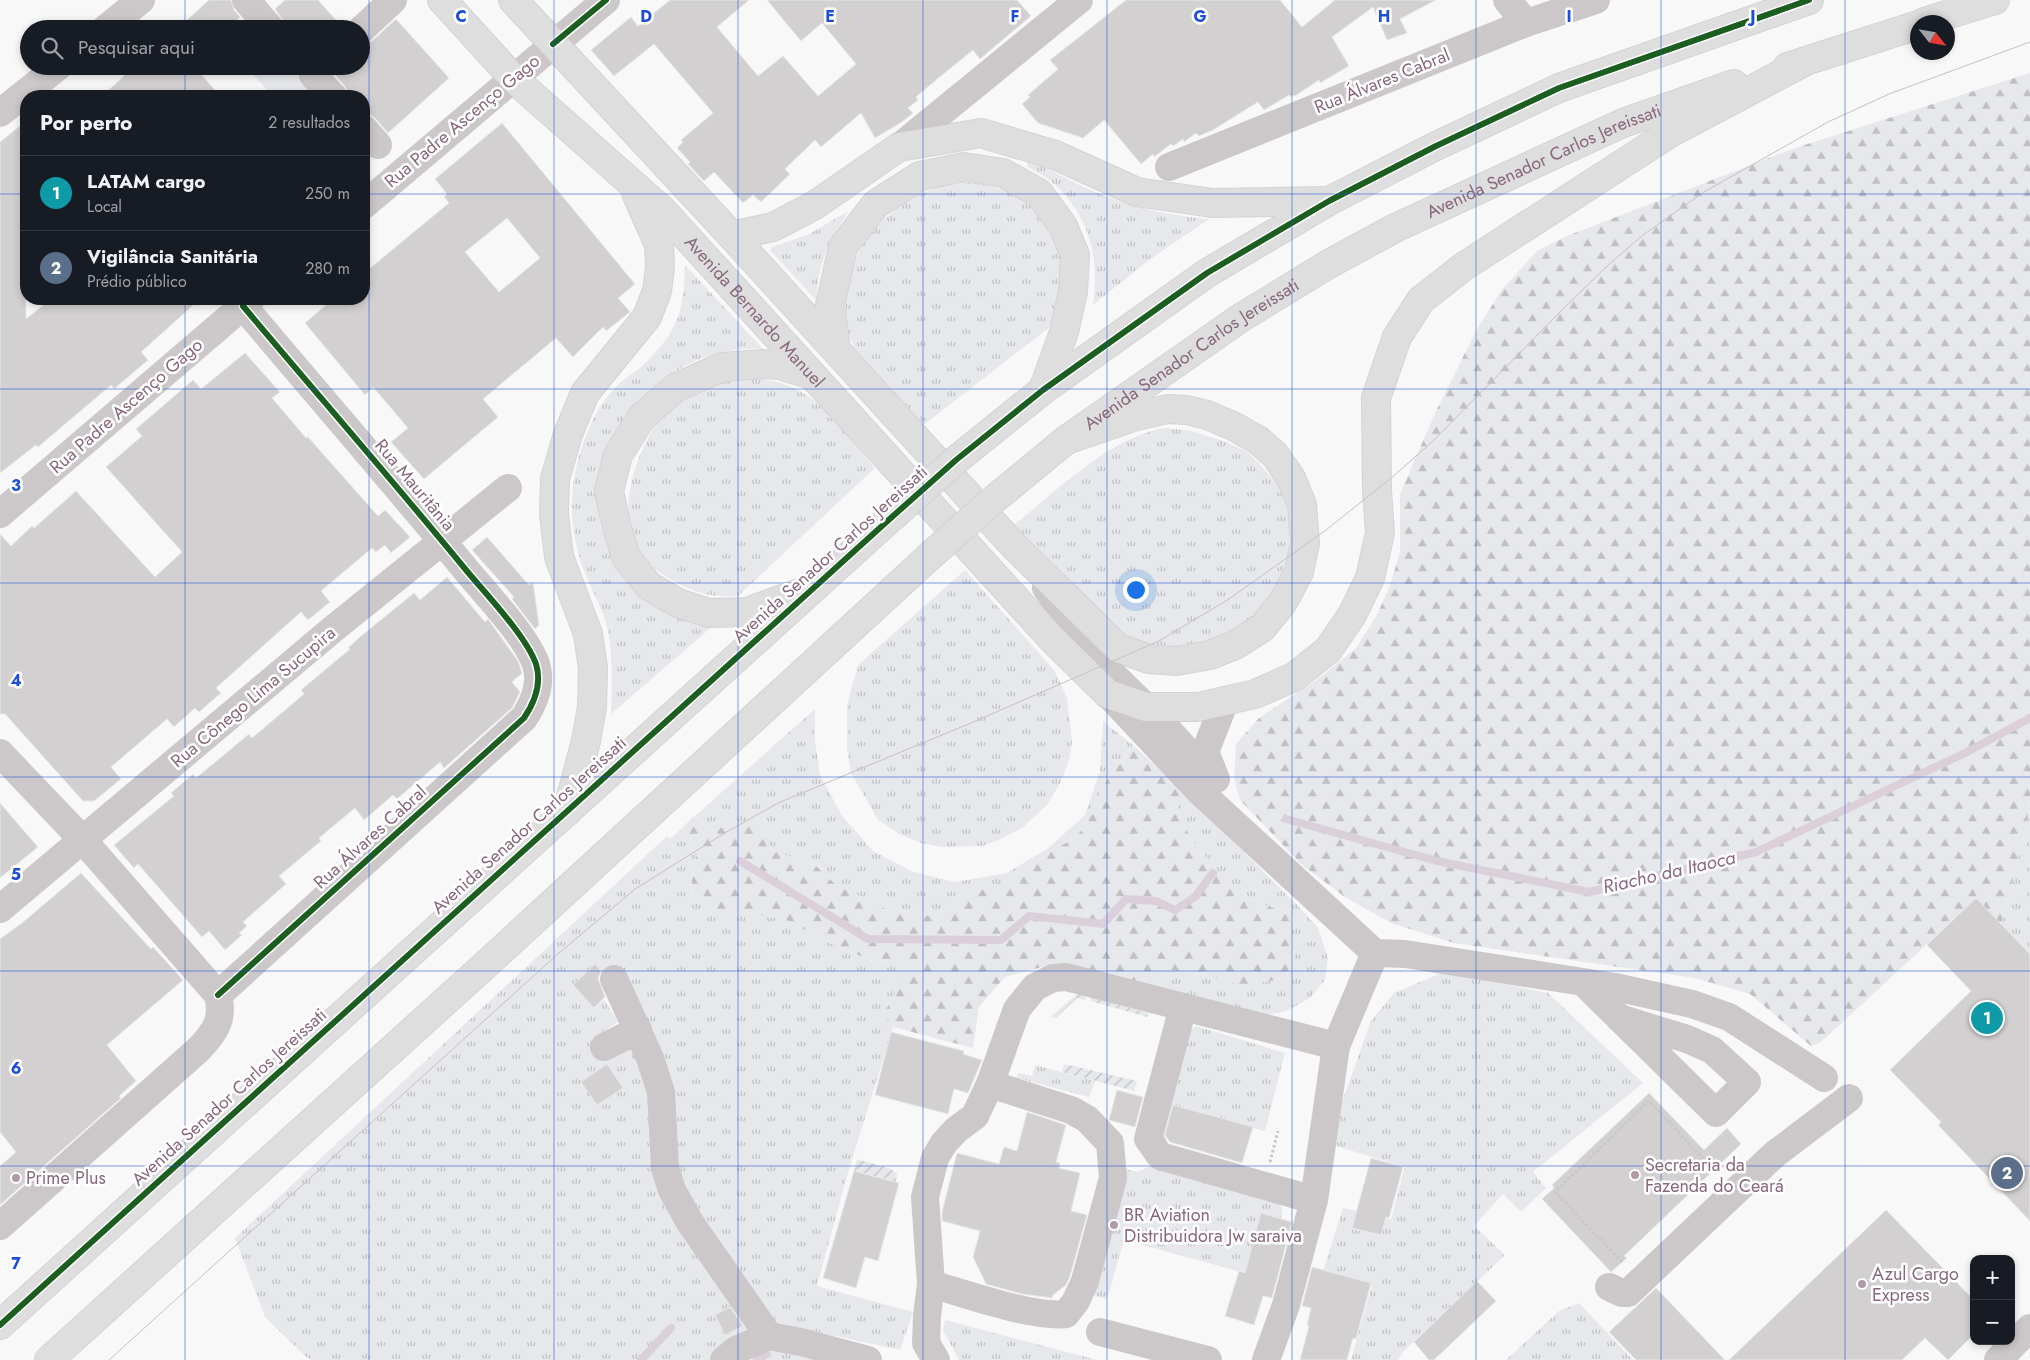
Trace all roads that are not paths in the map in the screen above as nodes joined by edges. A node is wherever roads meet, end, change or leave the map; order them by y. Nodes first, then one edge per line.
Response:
1 (141, 0) edge
2 (246, 0) edge
3 (393, 0) edge
4 (442, 0) edge
5 (513, 0) edge
6 (606, 0) edge
7 (1079, 0) edge
8 (1507, 0) edge
9 (1596, 0) edge
10 (1809, 0) edge
11 (1994, 0) edge
12 (1946, 15) edge
13 (116, 20) edge
14 (263, 20) edge
15 (370, 22) edge
16 (1526, 23) junction
17 (1910, 28) edge
18 (553, 44) junction
19 (1804, 62) junction
20 (48, 75) edge
21 (318, 75) edge
22 (514, 79) junction
23 (30, 90) edge
24 (329, 90) edge
25 (20, 98) edge
26 (0, 114) edge
27 (899, 146) junction
28 (1169, 167) dead end
29 (631, 182) junction
30 (370, 200) edge
31 (1329, 201) junction
32 (732, 236) junction
33 (244, 305) edge
34 (249, 305) edge
35 (836, 350) junction
36 (812, 375) junction
37 (1043, 390) junction
38 (1066, 440) junction
39 (508, 488) dead end
40 (0, 514) edge
41 (442, 541) junction
42 (1014, 546) junction
43 (815, 587) junction
44 (1108, 694) junction
45 (535, 696) joint
46 (1225, 701) junction
47 (1146, 707) junction
48 (0, 753) edge
49 (1220, 787) junction
50 (566, 812) junction
51 (82, 839) junction
52 (1279, 866) junction
53 (0, 909) edge
54 (1375, 953) junction
55 (614, 979) dead end
56 (1584, 983) junction
57 (218, 995) junction
58 (1183, 1007) junction
59 (1619, 1018) dead end
60 (638, 1030) junction
61 (1336, 1046) junction
62 (604, 1047) dead end
63 (1824, 1078) dead end
64 (990, 1084) junction
65 (1849, 1098) dead end
66 (1314, 1200) junction
67 (0, 1226) edge
68 (1618, 1277) road end
69 (931, 1284) junction
70 (0, 1325) edge
71 (2030, 1328) edge
72 (1100, 1332) dead end
73 (769, 1336) junction
74 (49, 1360) edge
75 (724, 1360) edge
76 (868, 1360) edge
77 (936, 1360) edge
78 (1208, 1360) edge
79 (1266, 1360) edge
80 (1998, 1360) edge

1 - 13 street
2 - 14 street
3 - 15 street
4 - 22 main road, Avenida Bernardo Manuel
5 - 18 main road, Avenida Bernardo Manuel
6 - 18 street, Rua Padre Ascenço Gago
7 - 27 street
8 - 16 street
9 - 16 street, Rua Álvares Cabral
10 - 31 main road, Avenida Senador Carlos Jereissati
11 - 12 main road
16 - 28 street, Rua Álvares Cabral
17 - 19 main road, Avenida Senador Carlos Jereissati
18 - 22 street, Rua Padre Ascenço Gago
18 - 32 main road, Avenida Bernardo Manuel
19 - 38 main road, Avenida Senador Carlos Jereissati
19 - 46 main road
20 - 23 street
21 - 24 street
22 - 29 main road, Avenida Bernardo Manuel
22 - 30 street, Rua Padre Ascenço Gago
25 - 26 street
27 - 31 main road
27 - 32 main road
29 - 36 main road, Avenida Bernardo Manuel
29 - 50 main road
31 - 37 main road, Avenida Senador Carlos Jereissati
32 - 35 main road, Avenida Bernardo Manuel
33 - 40 street, Rua Padre Ascenço Gago
34 - 41 street, Rua Mauritânia
35 - 37 main road
35 - 42 main road, Avenida Bernardo Manuel
36 - 43 main road
36 - 44 main road, Avenida Bernardo Manuel
37 - 43 main road, Avenida Senador Carlos Jereissati, bridge
38 - 42 main road, Avenida Bernardo Manuel
38 - 74 main road, Avenida Senador Carlos Jereissati, bridge
39 - 41 street, Rua Cônego Lima Sucupira
41 - 45 street, Rua Mauritânia
41 - 51 street, Rua Cônego Lima Sucupira
42 - 47 street
43 - 50 main road, Avenida Senador Carlos Jereissati
44 - 47 main road
44 - 52 street
45 - 57 street, Rua Álvares Cabral
46 - 47 main road
46 - 49 street
47 - 49 street
48 - 51 street
49 - 52 street
50 - 70 main road, Avenida Senador Carlos Jereissati
51 - 53 street, Rua Cônego Lima Sucupira
51 - 57 street
52 - 54 street
54 - 56 street
54 - 61 street
55 - 60 street
56 - 59 street
56 - 63 street
57 - 67 street
58 - 61 street
58 - 64 street
58 - 66 street
60 - 62 street
60 - 73 street
61 - 66 street
64 - 69 street
64 - 69 street
65 - 68 street
66 - 79 street
69 - 77 street
71 - 80 street
72 - 78 street
73 - 75 street
73 - 76 street

